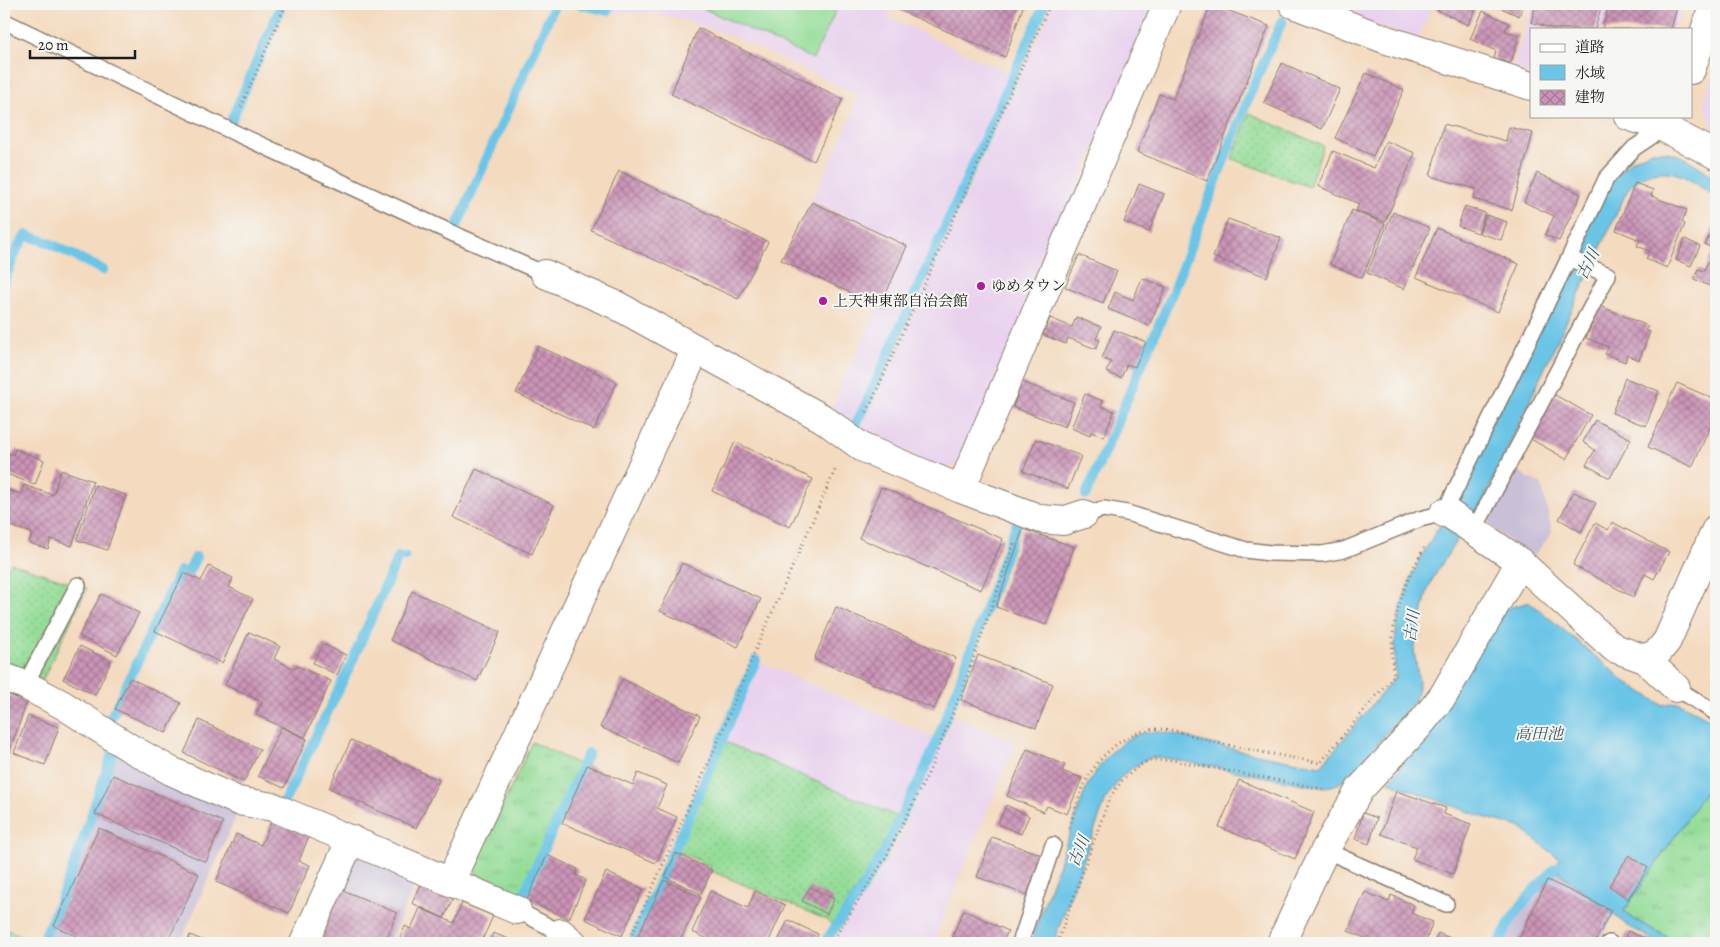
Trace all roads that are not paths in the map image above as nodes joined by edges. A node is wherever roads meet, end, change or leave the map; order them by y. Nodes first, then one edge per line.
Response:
1 (1167, 4) edge
2 (1293, 4) edge
3 (1714, 4) edge
4 (4, 21) edge
5 (1692, 67) edge
6 (1530, 86) edge
7 (1641, 118) edge
8 (1668, 122) edge
9 (1716, 155) edge
10 (1573, 259) junction
11 (545, 274) joint
12 (696, 349) junction
13 (961, 489) junction
14 (1084, 514) joint
15 (1458, 520) junction
16 (1716, 529) edge
17 (1520, 562) junction
18 (78, 586) dead end
19 (1645, 659) junction
20 (14, 681) edge
21 (1676, 688) joint
22 (1716, 713) edge
23 (351, 839) junction
24 (1054, 845) road end
25 (1325, 850) junction
26 (450, 882) junction
27 (1446, 904) dead end
28 (517, 910) joint
29 (567, 938) edge
30 (304, 943) edge
31 (1020, 943) edge
32 (1281, 943) edge

1 - 13 street
2 - 6 street
3 - 5 street
4 - 11 lane
7 - 8 street
8 - 9 street
8 - 10 lane
10 - 15 lane
10 - 15 lane
11 - 12 street
12 - 13 street
12 - 26 street
13 - 14 street
14 - 15 lane
15 - 17 street
16 - 19 street
17 - 19 street
17 - 25 street
18 - 20 lane
19 - 21 street
20 - 23 street
21 - 22 lane
23 - 26 street
23 - 30 street
24 - 31 lane
25 - 27 lane
25 - 32 street
26 - 28 street
28 - 29 lane

